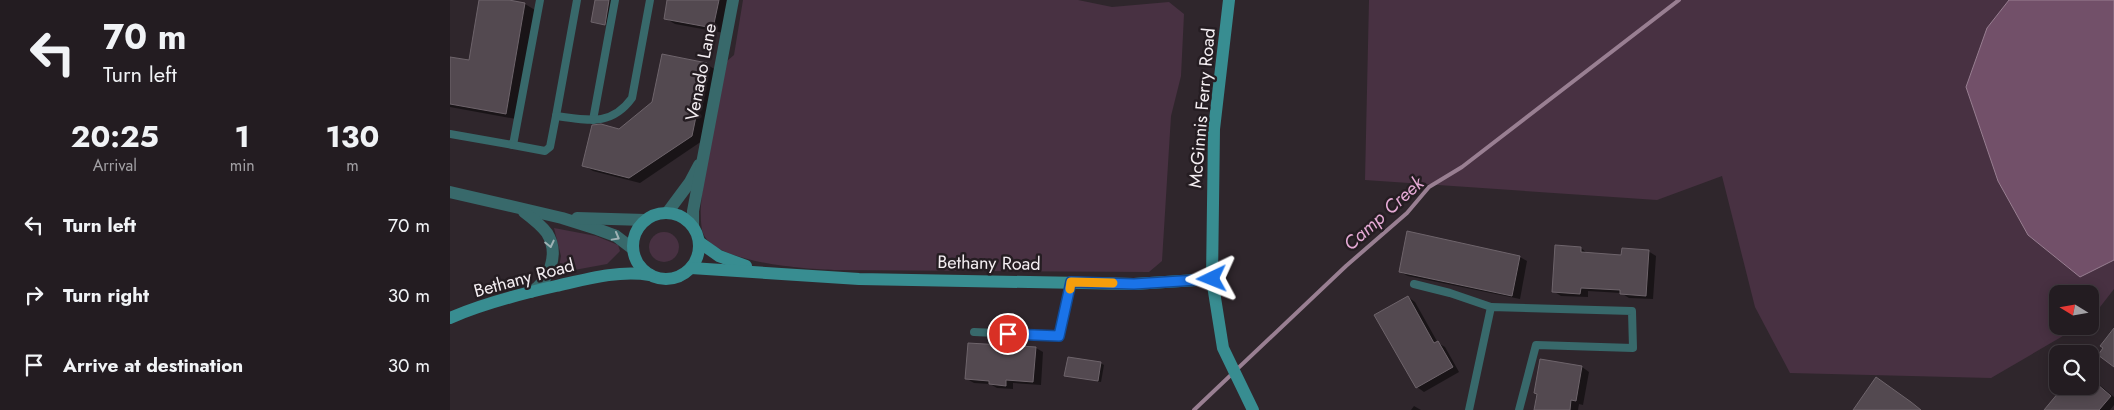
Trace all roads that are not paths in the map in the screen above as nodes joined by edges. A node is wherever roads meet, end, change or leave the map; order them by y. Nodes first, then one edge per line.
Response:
1 (540, 0) edge
2 (577, 0) edge
3 (615, 0) edge
4 (650, 0) edge
5 (733, 0) edge
6 (1229, 0) edge
7 (556, 116) junction
8 (593, 120) junction
9 (450, 134) edge
10 (513, 145) junction
11 (704, 151) junction
12 (450, 192) edge
13 (520, 209) junction
14 (667, 212) junction
15 (562, 218) junction
16 (645, 220) junction
17 (694, 225) junction
18 (698, 242) junction
19 (634, 253) junction
20 (691, 268) junction
21 (765, 273) junction
22 (609, 274) junction
23 (650, 275) junction
24 (1212, 279) junction
25 (1071, 282) junction
26 (1414, 284) dead end
27 (530, 292) junction
28 (1491, 307) junction
29 (450, 318) edge
30 (974, 332) dead end
31 (1253, 410) edge
32 (1469, 410) edge
33 (1518, 410) edge

1 - 10 lane
2 - 7 lane
3 - 8 lane
4 - 8 lane
5 - 11 street, Venado Lane
6 - 24 street, McGinnis Ferry Road
7 - 8 lane
7 - 10 lane
9 - 10 lane
11 - 14 street, Venado Lane
11 - 17 street, Venado Lane
12 - 13 street
13 - 15 street
13 -> 27 street
14 - 16 street
14 - 17 street
15 - 16 street
15 -> 19 street
16 - 19 street
17 - 18 street
18 - 20 street
18 - 21 street, Bethany Road
19 - 22 street, Bethany Road
19 - 23 street
20 - 21 street, Bethany Road
20 - 23 street
21 - 25 street, Bethany Road
22 - 23 street, Bethany Road
22 - 27 street, Bethany Road
24 - 25 street, Bethany Road
24 - 31 street, McGinnis Ferry Road
25 - 30 lane
26 - 28 lane
27 - 29 street, Bethany Road
28 - 32 lane
28 - 33 lane

